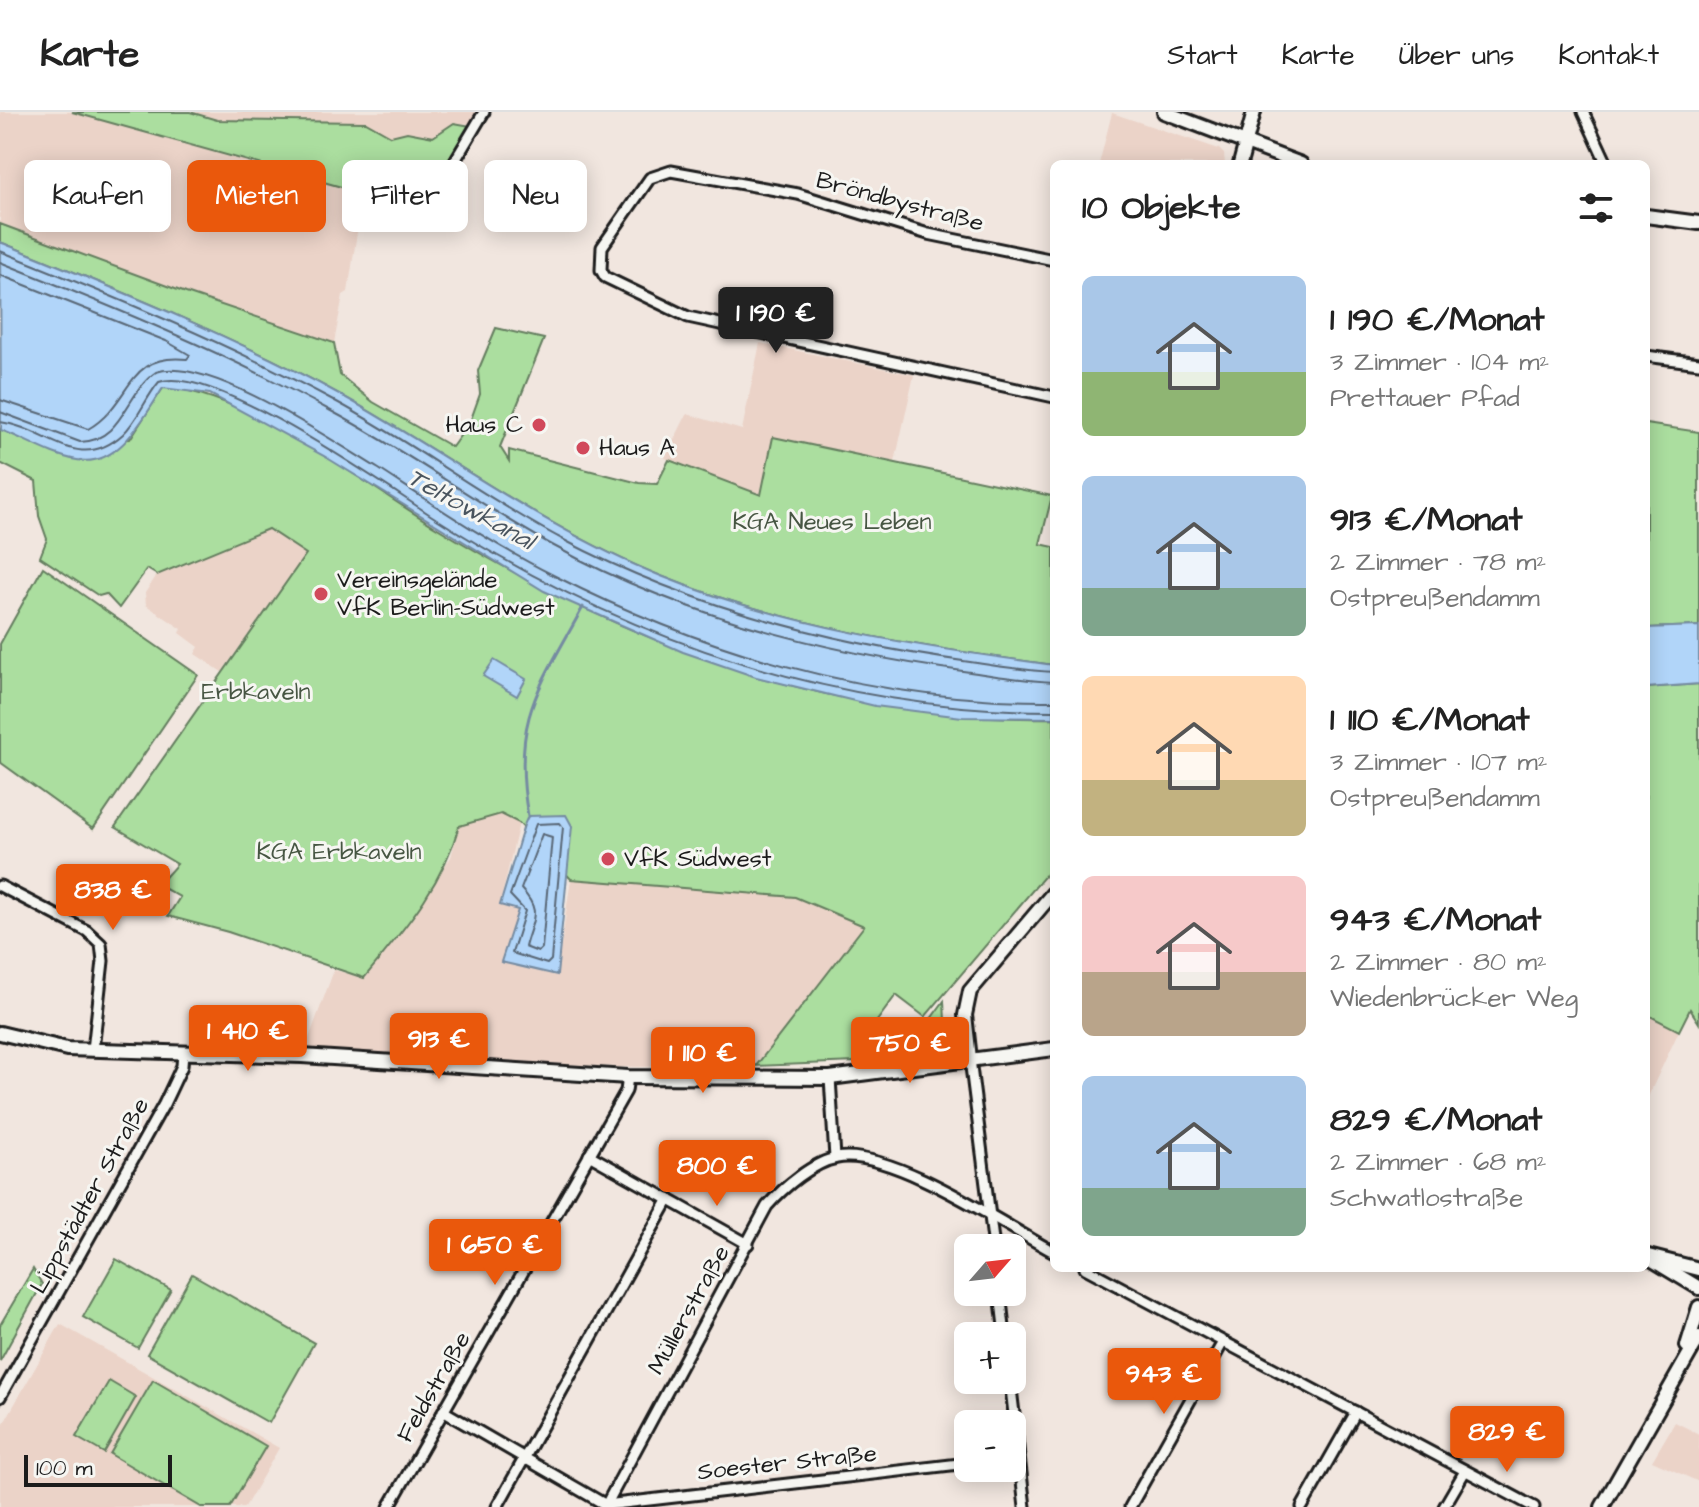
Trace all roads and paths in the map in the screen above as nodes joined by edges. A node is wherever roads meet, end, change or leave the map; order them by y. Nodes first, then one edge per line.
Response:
1 (484, 112) edge
2 (1164, 112) edge
3 (1254, 112) edge
4 (1583, 112) edge
5 (1244, 142) junction
6 (455, 160) edge
7 (1241, 160) edge
8 (1291, 160) edge
9 (1605, 160) edge
10 (1650, 217) edge
11 (1699, 223) edge
12 (1050, 259) edge
13 (1650, 357) edge
14 (1699, 363) edge
15 (1050, 396) edge
16 (0, 886) edge
17 (1050, 897) edge
18 (1, 1037) edge
19 (1050, 1049) edge
20 (93, 1050) junction
21 (183, 1053) junction
22 (970, 1059) junction
23 (628, 1077) junction
24 (830, 1078) junction
25 (589, 1155) junction
26 (835, 1158) junction
27 (669, 1199) junction
28 (990, 1218) junction
29 (992, 1234) edge
30 (748, 1244) junction
31 (1050, 1250) edge
32 (1650, 1257) edge
33 (1650, 1258) edge
34 (1699, 1269) edge
35 (1092, 1272) edge
36 (1699, 1288) edge
37 (1699, 1307) edge
38 (1699, 1337) edge
39 (1223, 1342) junction
40 (1684, 1360) junction
41 (0, 1397) edge
42 (443, 1411) junction
43 (1356, 1412) junction
44 (524, 1458) junction
45 (954, 1465) edge
46 (1465, 1471) junction
47 (1020, 1482) edge
48 (605, 1506) edge
49 (389, 1507) edge
50 (497, 1507) edge
51 (1025, 1507) edge
52 (1130, 1507) edge
53 (1302, 1507) edge
54 (1444, 1507) edge
55 (1534, 1507) edge
56 (1602, 1507) edge

1 - 6 street
2 - 5 main road
3 - 5 main road
4 - 9 street
5 - 7 main road
5 - 8 main road
10 - 11 main road
12 - 15 street, Bröndbystraße
13 - 14 street
16 - 20 street
17 - 22 main road
18 - 20 main road
19 - 22 main road
20 - 21 main road
21 - 23 main road
21 - 41 street, Lippstädter Straße
22 - 24 main road
22 - 28 street
23 - 24 main road
23 - 25 street, Feldstraße
24 - 26 street
25 - 27 street
25 - 42 street, Feldstraße
26 - 28 street
26 - 30 street, Müllerstraße
27 - 30 street
27 - 44 street
28 - 29 street
28 - 31 street
30 - 48 street, Müllerstraße
32 - 34 main road
33 - 36 main road
35 - 39 street
37 - 40 main road
38 - 40 main road
39 - 43 street
39 - 52 street
40 - 56 main road
42 - 44 street
42 - 49 street, Feldstraße
43 - 46 street
43 - 53 street
44 - 48 street
44 - 50 street
45 - 48 street, Soester Straße
46 - 54 street
46 - 55 street
47 - 51 street

